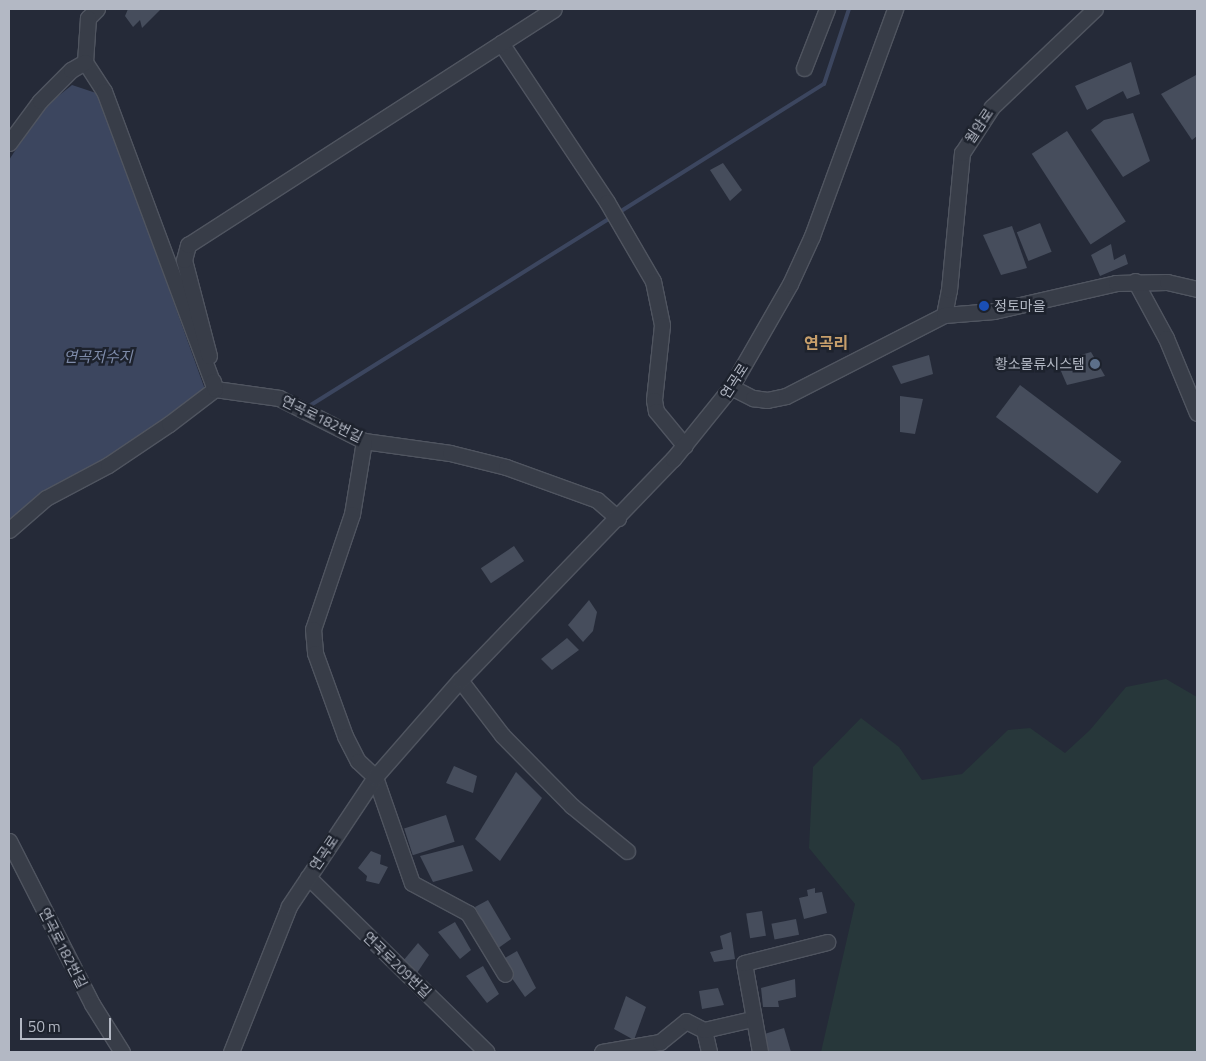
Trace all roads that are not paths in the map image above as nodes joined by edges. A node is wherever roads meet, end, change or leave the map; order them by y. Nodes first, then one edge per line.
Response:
1 (97, 9) edge
2 (554, 9) edge
3 (828, 9) edge
4 (895, 9) edge
5 (1095, 9) edge
6 (501, 43) junction
7 (85, 62) junction
8 (804, 68) dead end
9 (9, 144) edge
10 (1135, 281) junction
11 (1197, 289) edge
12 (944, 315) junction
13 (731, 387) junction
14 (215, 389) junction
15 (1197, 412) edge
16 (364, 441) junction
17 (685, 446) junction
18 (618, 518) junction
19 (9, 530) edge
20 (460, 680) junction
21 (375, 777) junction
22 (9, 841) edge
23 (627, 851) dead end
24 (308, 877) junction
25 (826, 942) dead end
26 (505, 974) dead end
27 (752, 1019) junction
28 (704, 1030) junction
29 (122, 1052) edge
30 (231, 1052) edge
31 (487, 1052) edge
32 (602, 1052) edge
33 (709, 1052) edge
34 (760, 1052) edge

1 - 7 street
2 - 6 street
3 - 8 street
4 - 13 street, 연곡로
5 - 12 street, 월암로
6 - 14 street
6 - 17 street
7 - 9 street
7 - 14 street
10 - 11 street
10 - 12 street
10 - 15 street
12 - 13 street
13 - 17 street, 연곡로
14 - 16 street, 연곡로182번길
14 - 19 street
16 - 18 street, 연곡로182번길
16 - 21 street
17 - 18 street, 연곡로
18 - 20 street, 연곡로
20 - 21 street, 연곡로
20 - 23 street
21 - 24 street, 연곡로
21 - 26 street
22 - 29 street, 연곡로182번길
24 - 30 street, 연곡로
24 - 31 street, 연곡로209번길
25 - 27 street
27 - 28 street
27 - 34 street
28 - 32 street
28 - 33 street

